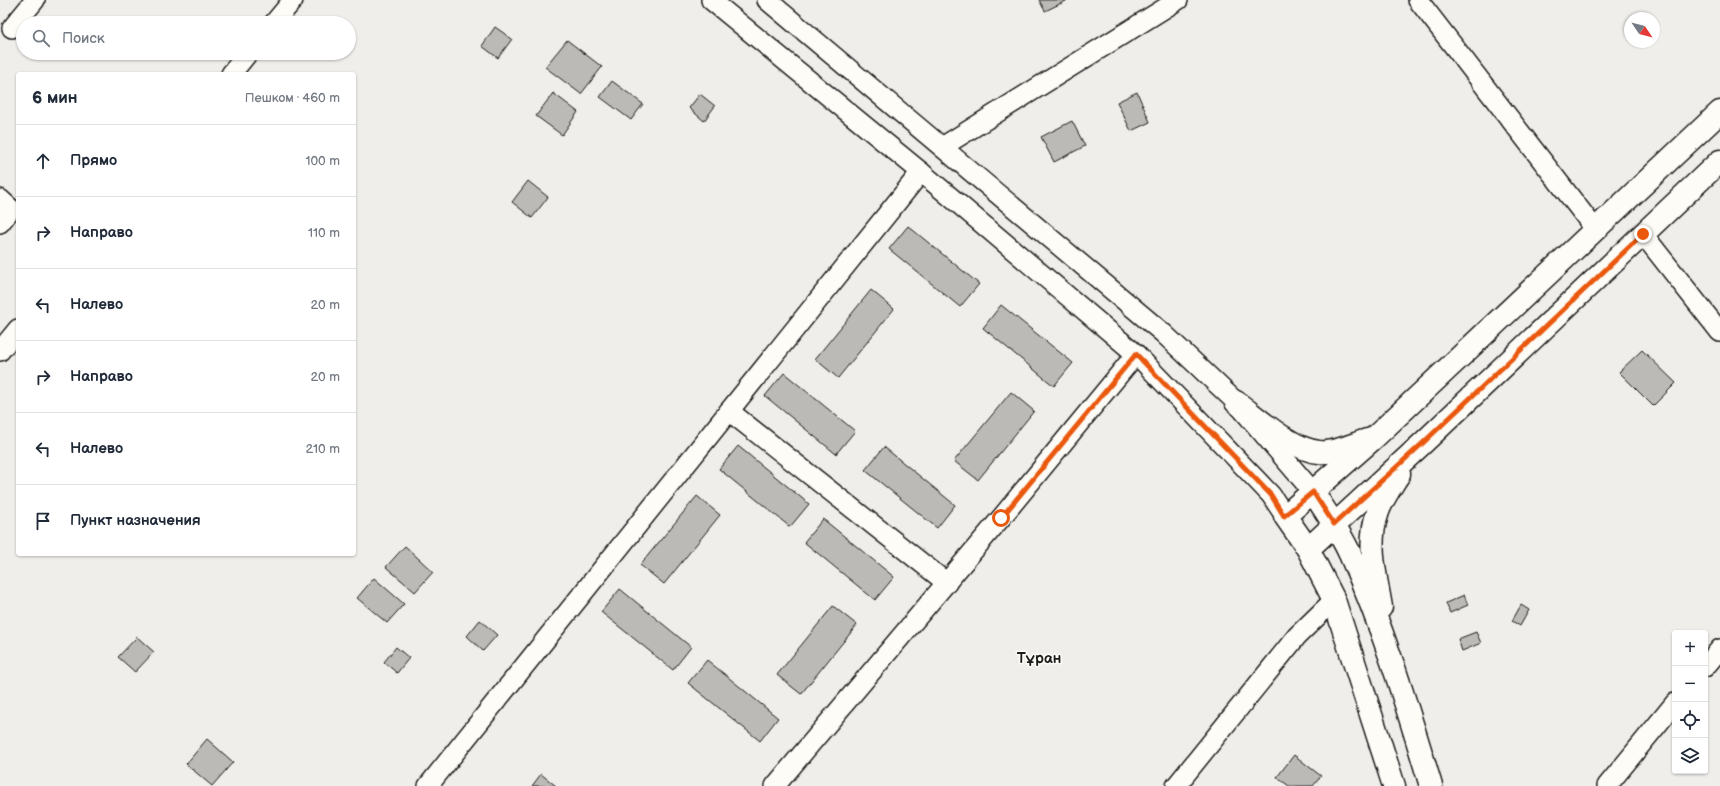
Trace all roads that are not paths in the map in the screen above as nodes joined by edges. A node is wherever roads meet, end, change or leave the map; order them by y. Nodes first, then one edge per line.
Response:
1 (35, 0) edge
2 (293, 0) edge
3 (710, 0) edge
4 (767, 0) edge
5 (1178, 0) edge
6 (1418, 0) edge
7 (22, 16) edge
8 (280, 16) edge
9 (16, 23) edge
10 (12, 28) dead end
11 (242, 60) edge
12 (233, 72) edge
13 (1720, 112) edge
14 (942, 147) junction
15 (1720, 161) edge
16 (921, 172) junction
17 (1595, 229) junction
18 (1643, 234) junction
19 (16, 331) edge
20 (1720, 332) edge
21 (0, 351) edge
22 (1136, 354) junction
23 (1236, 402) junction
24 (729, 410) junction
25 (1375, 437) junction
26 (1424, 442) junction
27 (1313, 492) junction
28 (1284, 516) junction
29 (1334, 524) junction
30 (1308, 550) junction
31 (947, 583) junction
32 (1334, 600) junction
33 (1385, 638) junction
34 (1720, 649) edge
35 (1706, 666) edge
36 (1672, 708) edge
37 (428, 786) edge
38 (775, 786) edge
39 (1176, 786) edge
40 (1394, 786) edge
41 (1431, 786) edge
42 (1607, 786) edge

1 - 7 street
2 - 8 street
3 - 16 street
4 - 14 street
5 - 14 street
6 - 17 street
9 - 10 street
11 - 12 street
13 - 17 main road
14 - 23 street
15 - 18 main road
16 - 22 street
16 - 24 street
17 - 25 main road
18 - 20 street
18 - 26 main road
19 - 21 street
22 - 28 street
22 - 31 street
23 - 25 main road
23 - 27 street
24 - 31 street
24 - 37 street
25 - 27 main road
26 - 29 main road
26 - 33 main road
27 - 28 main road
27 - 29 main road
28 - 30 main road
29 - 30 main road
29 - 33 main road
30 - 32 main road
31 - 38 street
32 - 39 street
32 - 40 main road
33 - 41 main road
34 - 35 street
36 - 42 street

